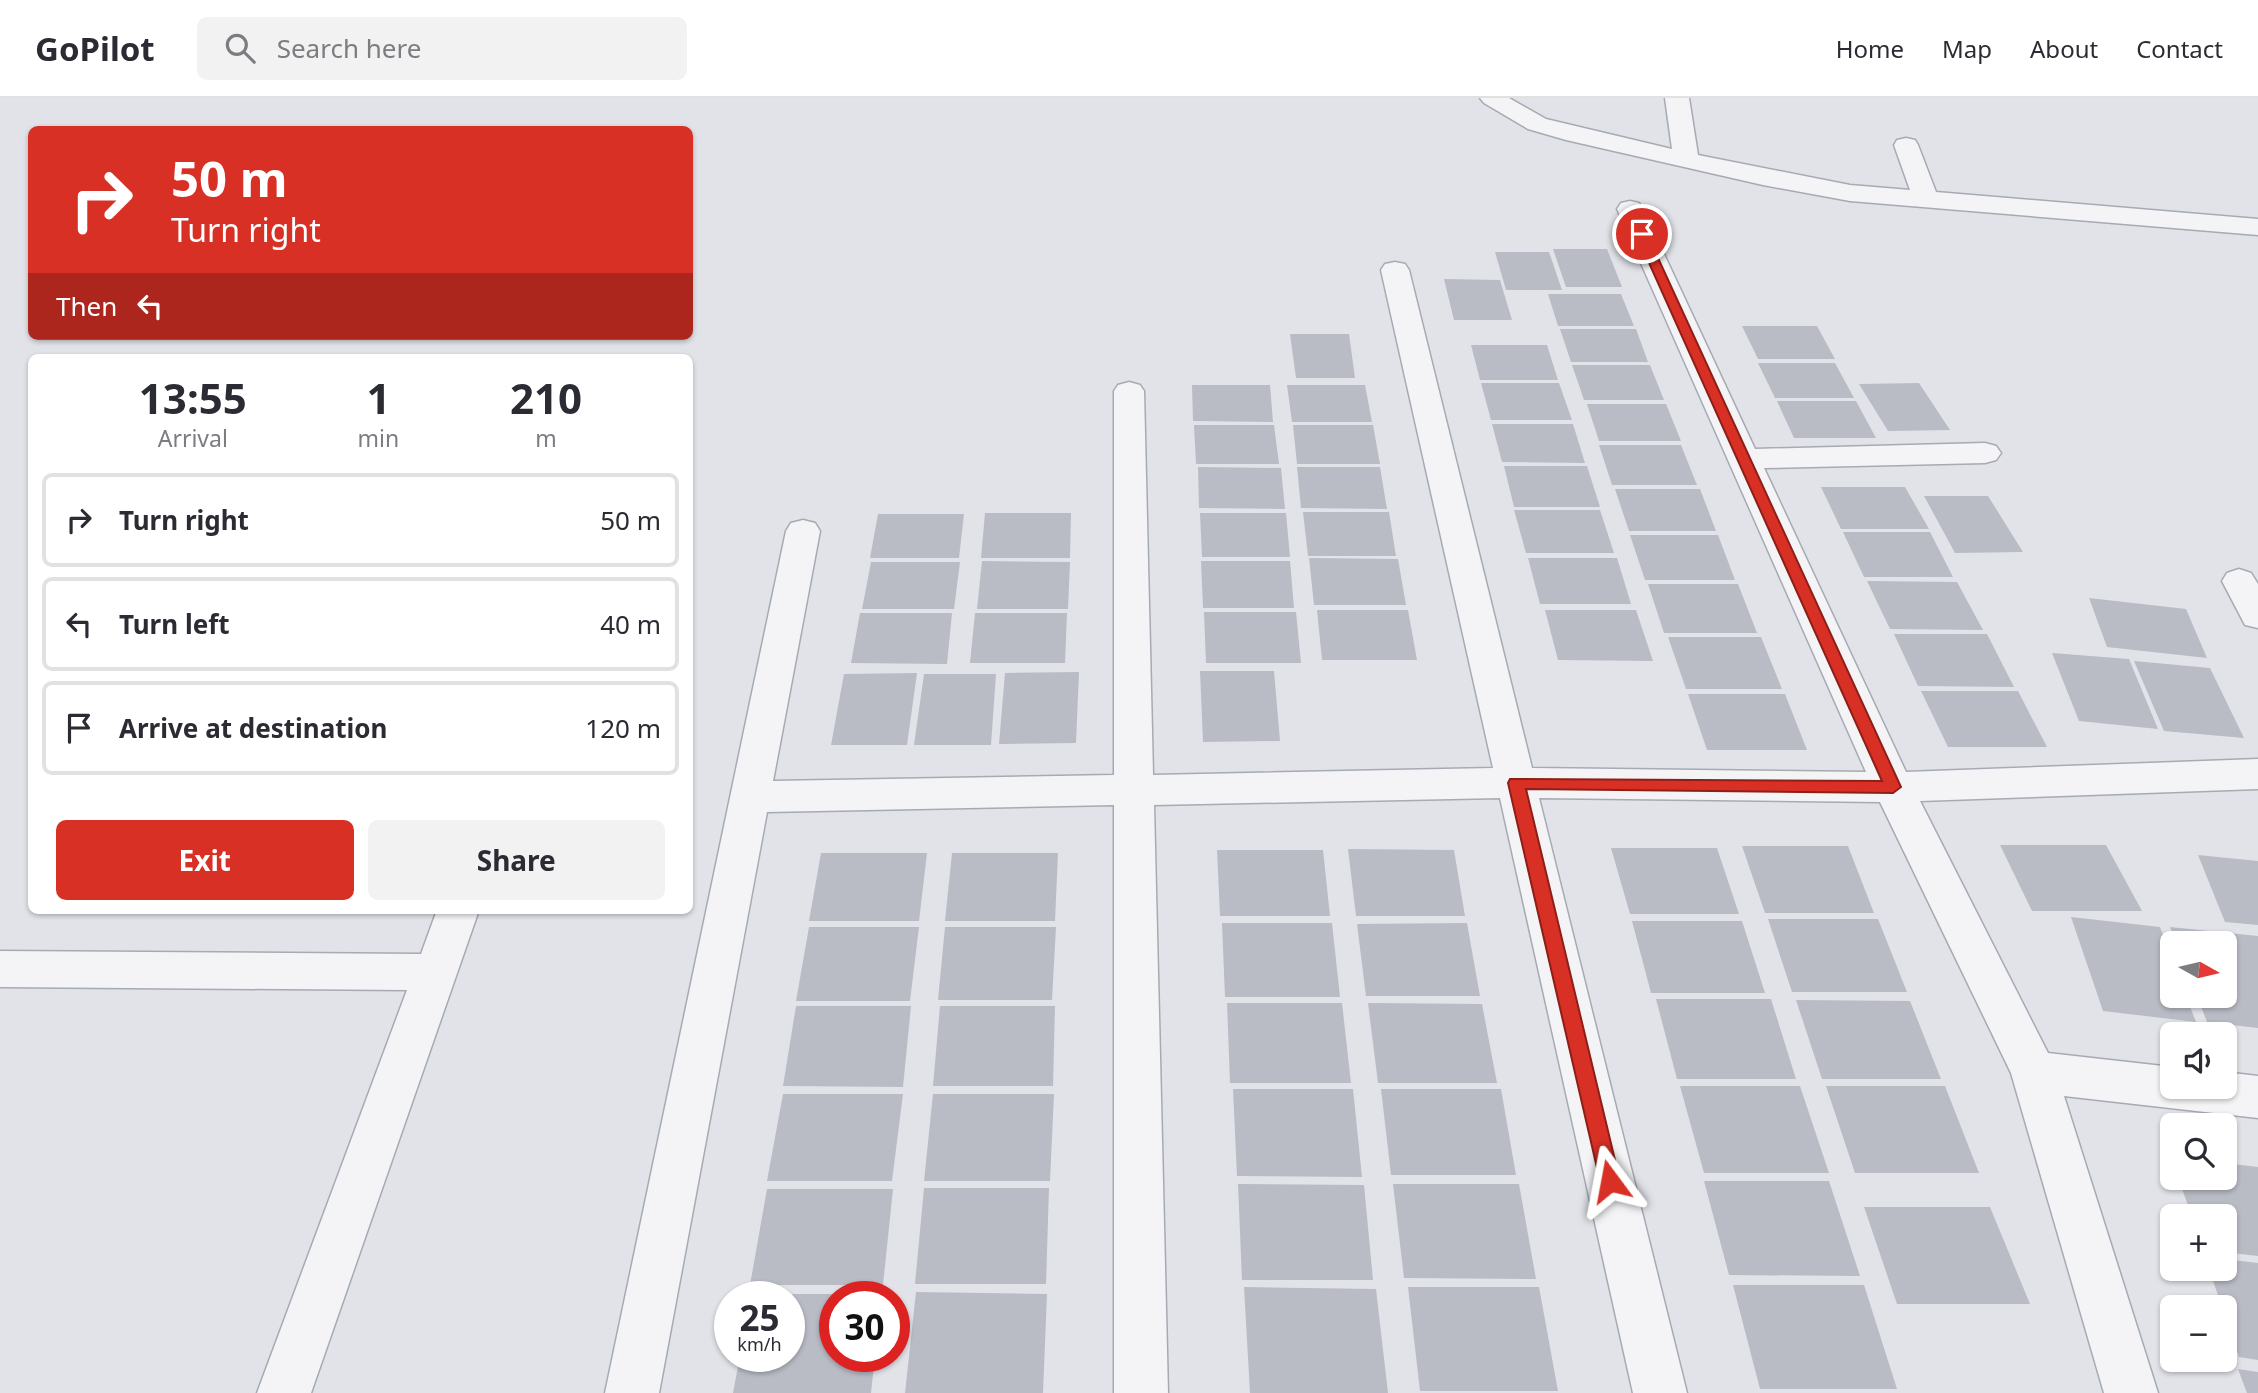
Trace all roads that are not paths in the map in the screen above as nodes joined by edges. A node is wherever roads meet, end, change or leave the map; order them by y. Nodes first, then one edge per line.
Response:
1 (1492, 98) edge
2 (1677, 98) edge
3 (1906, 145) dead end
4 (1686, 160) junction
5 (1926, 198) junction
6 (1630, 209) dead end
7 (2258, 227) edge
8 (1395, 270) dead end
9 (1129, 391) dead end
10 (1985, 453) dead end
11 (1744, 459) junction
12 (803, 531) dead end
13 (2239, 581) dead end
14 (2258, 616) edge
15 (2258, 774) edge
16 (1516, 783) junction
17 (1893, 787) junction
18 (1133, 790) junction
19 (750, 797) junction
20 (457, 914) edge
21 (0, 969) edge
22 (435, 972) junction
23 (2034, 1072) junction
24 (2258, 1097) edge
25 (284, 1393) edge
26 (632, 1393) edge
27 (1141, 1393) edge
28 (1660, 1393) edge
29 (2131, 1393) edge

1 - 4 street
2 - 4 street
3 - 5 street
4 - 5 street
5 - 7 street
6 - 11 street
8 - 16 street
9 - 18 street
10 - 11 street
11 - 17 street
12 - 19 street
13 - 14 street
15 - 17 street
16 - 17 street
16 - 18 street
16 - 28 street
17 - 23 street
18 - 19 street
18 - 27 street
19 - 26 street
20 - 22 street
21 - 22 street
22 - 25 street
23 - 24 street
23 - 29 street

